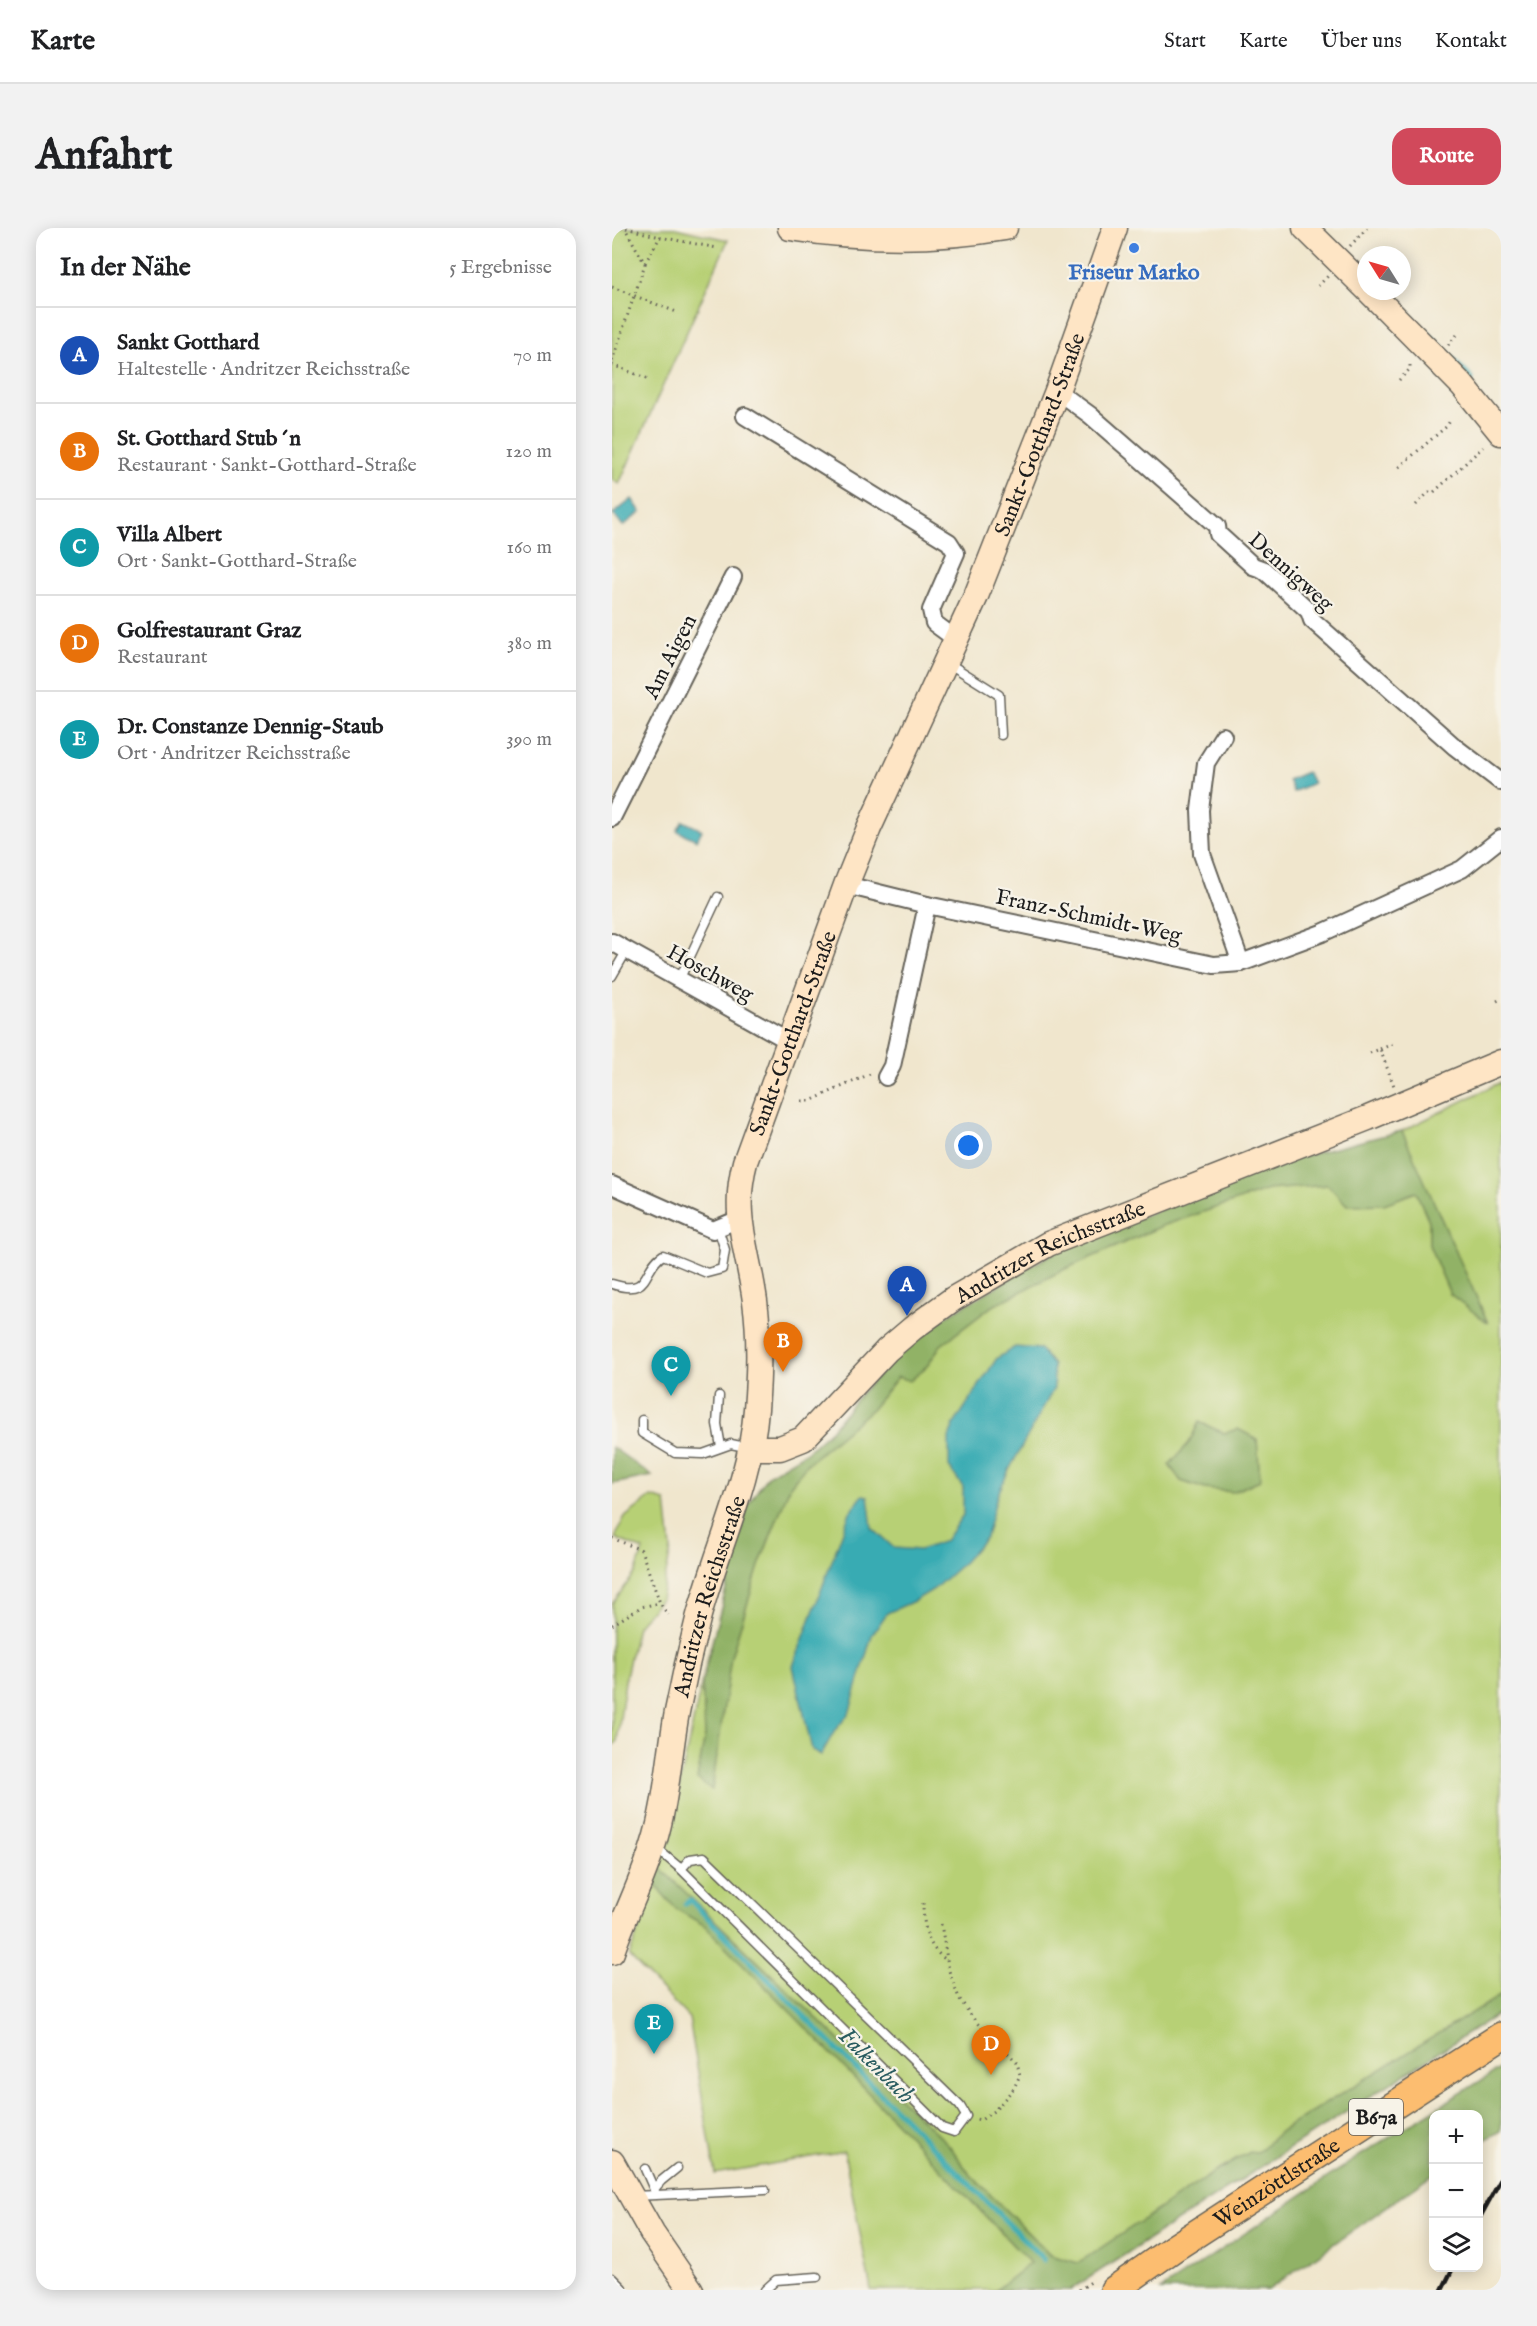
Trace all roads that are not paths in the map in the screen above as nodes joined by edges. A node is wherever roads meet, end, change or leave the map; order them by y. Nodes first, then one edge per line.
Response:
1 (790, 228) edge
2 (1005, 228) edge
3 (1114, 228) edge
4 (1305, 228) edge
5 (1357, 279) edge
6 (1378, 300) edge
7 (1058, 391) junction
8 (745, 416) dead end
9 (1492, 440) edge
10 (733, 578) dead end
11 (957, 640) junction
12 (947, 662) junction
13 (1001, 735) dead end
14 (1223, 736) dead end
15 (1501, 782) edge
16 (616, 799) edge
17 (612, 818) edge
18 (1501, 838) edge
19 (846, 885) junction
20 (718, 897) dead end
21 (927, 905) junction
22 (612, 942) edge
23 (627, 950) junction
24 (1241, 963) junction
25 (612, 976) edge
26 (679, 980) junction
27 (789, 1041) junction
28 (1501, 1062) edge
29 (886, 1077) road end
30 (612, 1185) edge
31 (728, 1223) junction
32 (612, 1284) edge
33 (719, 1396) dead end
34 (642, 1420) dead end
35 (721, 1447) junction
36 (751, 1448) junction
37 (653, 1845) junction
38 (681, 1869) junction
39 (612, 1952) edge
40 (1501, 2037) edge
41 (612, 2162) edge
42 (677, 2168) dead end
43 (645, 2169) dead end
44 (765, 2190) dead end
45 (655, 2192) junction
46 (630, 2196) junction
47 (817, 2277) dead end
48 (612, 2278) edge
49 (622, 2288) dead end
50 (691, 2290) edge
51 (765, 2290) edge
52 (1114, 2290) edge

1 - 2 main road
3 - 7 main road, Sankt-Gotthard-Straße
4 - 5 main road
6 - 9 main road
7 - 11 main road, Sankt-Gotthard-Straße
7 - 15 street, Dennigweg
8 - 11 street
10 - 16 street, Am Aigen
11 - 12 main road, Sankt-Gotthard-Straße
12 - 13 lane
12 - 19 main road, Sankt-Gotthard-Straße
14 - 24 street
16 - 17 street, Am Aigen
18 - 24 street, Franz-Schmidt-Weg
19 - 21 street, Franz-Schmidt-Weg
19 - 27 main road, Sankt-Gotthard-Straße
20 - 26 lane
21 - 24 street, Franz-Schmidt-Weg
21 - 29 street
22 - 23 street, Hoschweg
23 - 25 lane
23 - 26 street, Hoschweg
26 - 27 street, Hoschweg
27 - 31 main road, Sankt-Gotthard-Straße
28 - 36 main road, Andritzer Reichsstraße
30 - 31 street
31 - 32 lane, Sankt-Gotthard-Straße
31 - 36 main road, Sankt-Gotthard-Straße
33 - 35 lane
34 - 35 lane
35 - 36 lane
36 - 37 main road, Andritzer Reichsstraße
37 - 38 lane
37 - 39 main road, Andritzer Reichsstraße
38 - 38 lane
40 - 52 main road, Weinzöttlstraße / B67a
41 - 46 main road
42 - 45 lane
43 - 45 lane
44 - 45 lane
45 - 46 lane
46 - 50 main road
47 - 51 lane
48 - 49 lane

